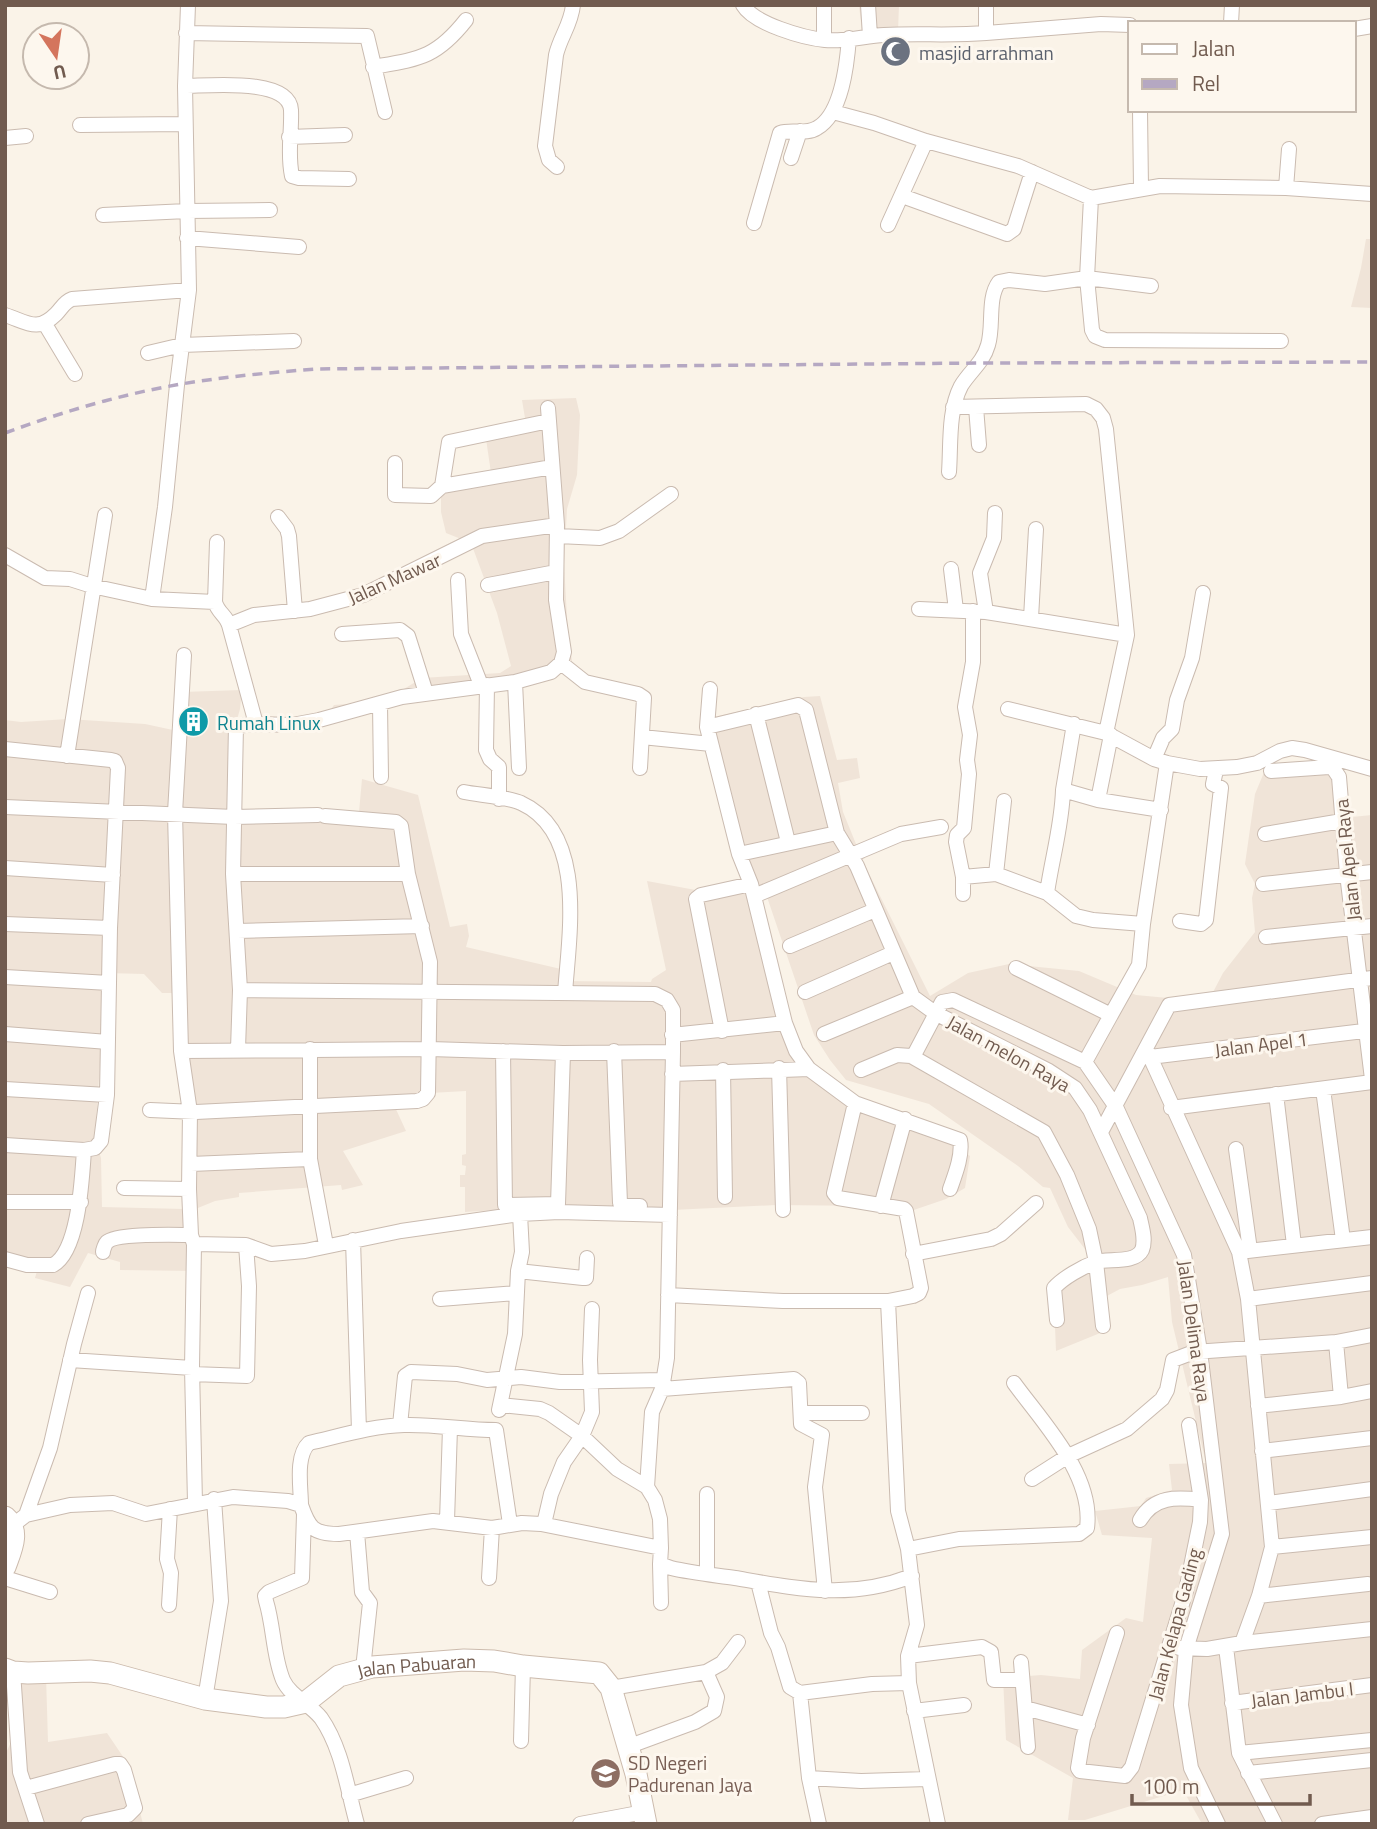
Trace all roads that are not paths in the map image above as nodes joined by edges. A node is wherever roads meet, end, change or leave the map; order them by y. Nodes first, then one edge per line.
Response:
1 (188, 5) edge
2 (573, 5) edge
3 (743, 5) edge
4 (824, 5) edge
5 (868, 5) edge
6 (986, 5) edge
7 (466, 20) dead end
8 (1128, 25) edge
9 (187, 33) junction
10 (986, 33) junction
11 (870, 36) junction
12 (849, 38) junction
13 (824, 40) junction
14 (373, 67) junction
15 (185, 86) junction
16 (385, 112) dead end
17 (833, 112) junction
18 (1140, 112) edge
19 (186, 124) junction
20 (80, 125) dead end
21 (800, 131) junction
22 (345, 135) dead end
23 (26, 136) dead end
24 (289, 137) junction
25 (5, 138) edge
26 (926, 141) junction
27 (1289, 149) dead end
28 (791, 158) dead end
29 (557, 167) dead end
30 (1032, 172) junction
31 (349, 179) dead end
32 (1141, 188) junction
33 (1286, 188) junction
34 (1372, 194) edge
35 (902, 196) junction
36 (1091, 198) junction
37 (270, 210) dead end
38 (187, 211) junction
39 (103, 215) dead end
40 (754, 223) dead end
41 (888, 225) dead end
42 (187, 238) junction
43 (299, 247) dead end
44 (1087, 278) junction
45 (1151, 286) dead end
46 (189, 290) junction
47 (5, 315) edge
48 (45, 324) junction
49 (294, 341) dead end
50 (1281, 341) dead end
51 (182, 345) junction
52 (148, 353) dead end
53 (75, 374) dead end
54 (953, 407) junction
55 (976, 407) junction
56 (979, 445) dead end
57 (395, 463) dead end
58 (552, 467) junction
59 (949, 472) dead end
60 (442, 486) junction
61 (671, 494) dead end
62 (995, 513) dead end
63 (105, 515) dead end
64 (278, 517) dead end
65 (1036, 529) dead end
66 (558, 530) junction
67 (217, 542) dead end
68 (5, 555) edge
69 (951, 569) dead end
70 (556, 572) junction
71 (458, 580) dead end
72 (488, 585) dead end
73 (92, 586) junction
74 (1203, 593) dead end
75 (152, 599) junction
76 (215, 602) junction
77 (919, 609) dead end
78 (956, 610) junction
79 (295, 611) junction
80 (979, 612) junction
81 (1031, 618) junction
82 (229, 625) junction
83 (342, 634) dead end
84 (1128, 635) junction
85 (184, 655) dead end
86 (561, 663) junction
87 (515, 682) junction
88 (484, 685) junction
89 (710, 689) dead end
90 (426, 693) junction
91 (380, 704) junction
92 (1007, 709) dead end
93 (756, 713) junction
94 (256, 724) junction
95 (1074, 724) junction
96 (707, 727) junction
97 (1109, 734) junction
98 (642, 737) junction
99 (711, 744) junction
100 (5, 750) edge
101 (67, 756) junction
102 (1161, 761) junction
103 (519, 768) dead end
104 (640, 768) dead end
105 (1372, 769) edge
106 (1216, 770) junction
107 (1271, 771) dead end
108 (382, 776) dead end
109 (1063, 790) junction
110 (464, 792) dead end
111 (499, 799) junction
112 (1098, 800) junction
113 (1004, 801) dead end
114 (5, 807) edge
115 (1161, 810) junction
116 (116, 812) junction
117 (175, 813) junction
118 (234, 817) junction
119 (1342, 821) junction
120 (941, 827) dead end
121 (837, 832) junction
122 (1265, 834) dead end
123 (788, 842) junction
124 (739, 854) junction
125 (851, 856) junction
126 (5, 869) edge
127 (1372, 872) edge
128 (233, 874) junction
129 (408, 874) junction
130 (996, 874) junction
131 (1347, 874) junction
132 (113, 875) junction
133 (963, 877) junction
134 (1264, 884) dead end
135 (752, 890) junction
136 (1047, 893) junction
137 (963, 894) dead end
138 (875, 910) junction
139 (1180, 921) dead end
140 (5, 924) edge
141 (1143, 924) junction
142 (422, 926) junction
143 (1372, 926) edge
144 (110, 928) junction
145 (1354, 929) junction
146 (237, 931) junction
147 (1266, 937) dead end
148 (790, 946) dead end
149 (893, 953) junction
150 (1016, 968) dead end
151 (5, 977) edge
152 (1366, 979) edge
153 (109, 983) junction
154 (240, 990) junction
155 (429, 991) junction
156 (804, 992) dead end
157 (565, 993) junction
158 (913, 997) junction
159 (938, 1009) junction
160 (1111, 1015) junction
161 (786, 1024) junction
162 (1369, 1030) edge
163 (722, 1031) junction
164 (5, 1034) edge
165 (824, 1034) dead end
166 (672, 1035) junction
167 (107, 1042) junction
168 (238, 1049) junction
169 (310, 1049) junction
170 (430, 1049) junction
171 (181, 1051) junction
172 (503, 1051) junction
173 (614, 1051) junction
174 (563, 1052) junction
175 (673, 1052) junction
176 (1148, 1052) junction
177 (913, 1057) junction
178 (1084, 1062) junction
179 (779, 1068) junction
180 (809, 1069) junction
181 (723, 1070) junction
182 (861, 1070) dead end
183 (673, 1074) junction
184 (1372, 1080) edge
185 (5, 1089) edge
186 (1323, 1089) junction
187 (1276, 1094) junction
188 (107, 1095) junction
189 (855, 1103) junction
190 (310, 1105) junction
191 (1116, 1107) junction
192 (1171, 1108) junction
193 (150, 1110) dead end
194 (190, 1112) junction
195 (905, 1119) junction
196 (1101, 1132) junction
197 (5, 1145) edge
198 (1236, 1149) dead end
199 (83, 1150) junction
200 (310, 1159) junction
201 (191, 1164) junction
202 (124, 1188) dead end
203 (189, 1189) junction
204 (950, 1189) dead end
205 (725, 1197) dead end
206 (5, 1202) edge
207 (81, 1202) junction
208 (1036, 1203) dead end
209 (881, 1206) junction
210 (783, 1210) dead end
211 (670, 1211) junction
212 (520, 1214) junction
213 (1372, 1237) edge
214 (193, 1240) junction
215 (353, 1240) junction
216 (1343, 1240) junction
217 (246, 1245) junction
218 (326, 1245) junction
219 (1294, 1245) junction
220 (1245, 1251) junction
221 (103, 1252) dead end
222 (913, 1254) junction
223 (587, 1258) dead end
224 (5, 1259) edge
225 (1096, 1262) junction
226 (518, 1271) junction
227 (1372, 1283) edge
228 (88, 1293) dead end
229 (517, 1293) junction
230 (668, 1295) junction
231 (440, 1299) dead end
232 (1248, 1299) junction
233 (888, 1301) junction
234 (592, 1309) dead end
235 (1057, 1320) dead end
236 (1103, 1326) dead end
237 (1372, 1335) edge
238 (1336, 1342) junction
239 (1253, 1348) junction
240 (1197, 1352) junction
241 (70, 1360) junction
242 (192, 1371) junction
243 (507, 1378) junction
244 (591, 1380) junction
245 (1014, 1383) dead end
246 (663, 1385) junction
247 (1372, 1391) edge
248 (1341, 1398) junction
249 (1258, 1406) junction
250 (801, 1413) junction
251 (862, 1413) dead end
252 (401, 1425) junction
253 (1189, 1425) dead end
254 (450, 1428) junction
255 (359, 1431) junction
256 (582, 1436) junction
257 (1372, 1438) edge
258 (1262, 1451) junction
259 (1068, 1456) junction
260 (1032, 1479) dead end
261 (647, 1487) junction
262 (1372, 1489) edge
263 (707, 1494) dead end
264 (214, 1499) junction
265 (1201, 1500) junction
266 (195, 1503) junction
267 (1269, 1503) junction
268 (302, 1509) junction
269 (170, 1510) junction
270 (15, 1519) edge
271 (1140, 1520) dead end
272 (447, 1521) junction
273 (510, 1524) junction
274 (544, 1524) junction
275 (492, 1528) junction
276 (357, 1532) junction
277 (1372, 1537) edge
278 (1272, 1547) junction
279 (661, 1548) junction
280 (908, 1549) junction
281 (660, 1564) junction
282 (5, 1567) edge
283 (707, 1573) junction
284 (912, 1576) junction
285 (5, 1578) edge
286 (489, 1578) dead end
287 (758, 1582) junction
288 (1368, 1584) dead end
289 (825, 1591) junction
290 (50, 1592) dead end
291 (1259, 1596) junction
292 (661, 1603) dead end
293 (169, 1605) dead end
294 (1372, 1629) edge
295 (1117, 1633) dead end
296 (738, 1642) dead end
297 (1242, 1643) junction
298 (1177, 1647) junction
299 (1226, 1647) junction
300 (908, 1656) junction
301 (1021, 1662) dead end
302 (523, 1667) junction
303 (363, 1668) junction
304 (9, 1671) edge
305 (706, 1672) junction
306 (1022, 1679) junction
307 (909, 1683) junction
308 (1372, 1685) edge
309 (611, 1688) junction
310 (800, 1693) junction
311 (205, 1699) junction
312 (306, 1702) junction
313 (1232, 1703) junction
314 (964, 1705) dead end
315 (1025, 1708) junction
316 (914, 1711) junction
317 (1088, 1725) junction
318 (1372, 1740) edge
319 (520, 1741) dead end
320 (627, 1747) junction
321 (1028, 1747) dead end
322 (1239, 1753) junction
323 (1372, 1760) edge
324 (1248, 1773) junction
325 (406, 1778) dead end
326 (809, 1778) junction
327 (928, 1779) junction
328 (26, 1788) junction
329 (349, 1795) junction
330 (1372, 1817) edge
331 (645, 1818) edge
332 (37, 1824) edge
333 (88, 1824) edge
334 (357, 1824) edge
335 (580, 1824) edge
336 (819, 1824) edge
337 (938, 1824) edge
338 (1218, 1824) edge
339 (1275, 1824) edge
340 (1322, 1824) edge

1 - 9 street
2 - 29 street
3 - 13 street
4 - 13 street
5 - 11 street
6 - 10 street
7 - 14 street
8 - 10 street
9 - 14 street
9 - 15 street
10 - 11 street
11 - 12 street
12 - 13 street
12 - 17 street
14 - 16 street
15 - 19 street
15 - 24 street
17 - 21 street
17 - 26 street
18 - 32 street
19 - 20 street
19 - 38 street
21 - 28 street
21 - 40 street
22 - 24 street
23 - 25 street
24 - 31 street
26 - 30 street
26 - 35 street
27 - 33 street
30 - 35 street
30 - 36 street
32 - 33 street
32 - 36 street
33 - 34 street
35 - 41 street
36 - 44 street
37 - 38 street
38 - 39 street
38 - 42 street
42 - 43 street
42 - 46 street
44 - 45 street
44 - 50 street
44 - 54 street
46 - 48 street
46 - 51 street
47 - 48 street
48 - 53 street
49 - 51 street
51 - 52 street
51 - 75 street
54 - 55 street
54 - 59 street
55 - 56 street
55 - 84 street
57 - 60 street
58 - 60 street
58 - 60 street
58 - 66 street
61 - 66 street, Jalan Mawar
62 - 80 street
63 - 73 street
64 - 79 street
65 - 81 street
66 - 70 street
66 - 79 street, Jalan Mawar
67 - 76 street
68 - 73 street
69 - 78 street
70 - 72 street
70 - 86 street
71 - 88 street
73 - 75 street
73 - 101 street
74 - 102 street
75 - 76 street
76 - 82 street
77 - 78 street
78 - 80 street
79 - 82 street, Jalan Mawar
80 - 81 street
80 - 133 street
81 - 84 street
82 - 94 street
83 - 90 street
84 - 97 street
85 - 117 street
86 - 87 street
86 - 98 street
87 - 88 street
87 - 103 street
88 - 90 street
88 - 111 street
89 - 96 street
90 - 91 street
91 - 94 street
91 - 108 street
92 - 95 street
93 - 96 street
93 - 121 street
93 - 123 street
94 - 118 street
95 - 97 street
95 - 109 street
96 - 99 street
97 - 102 street
97 - 112 street
98 - 99 street
98 - 104 street
99 - 124 street
100 - 101 street
101 - 116 street
102 - 106 street
102 - 115 street
105 - 106 street
106 - 139 street
107 - 119 street, Jalan Apel Raya
109 - 112 street
109 - 136 street
110 - 111 street
111 - 157 street
112 - 115 street
113 - 130 street
114 - 116 street
115 - 141 street
116 - 117 street
116 - 132 street
117 - 118 street
117 - 171 street
118 - 128 street
118 - 129 street
119 - 122 street
119 - 131 street, Jalan Apel Raya
120 - 125 street
121 - 123 street
121 - 125 street
123 - 124 street
124 - 135 street
125 - 135 street
125 - 138 street
126 - 132 street
127 - 131 street
128 - 129 street
128 - 146 street
129 - 142 street
130 - 133 street
130 - 136 street
131 - 134 street
131 - 145 street, Jalan Apel Raya
132 - 144 street
133 - 137 street
135 - 161 street
135 - 163 street
136 - 141 street
138 - 148 street
138 - 149 street
140 - 144 street
141 - 160 street
142 - 146 street
142 - 155 street
143 - 145 street
144 - 153 street
145 - 147 street
145 - 152 street, Jalan Apel Raya
146 - 154 street
149 - 156 street
149 - 158 street
150 - 160 street
151 - 153 street
152 - 162 street, Jalan Apel Raya
152 - 176 street
153 - 167 street
154 - 155 street
154 - 168 street
155 - 157 street
155 - 170 street
157 - 166 street
158 - 159 street
158 - 165 street
159 - 177 street
159 - 178 street, Jalan Delima Raya
159 - 196 street, Jalan melon Raya
160 - 178 street
161 - 163 street
161 - 180 street
162 - 176 street, Jalan Apel 1
162 - 184 street, Jalan Apel Raya
163 - 166 street
164 - 167 street
166 - 175 street
167 - 188 street
168 - 169 street
168 - 171 street
169 - 170 street
169 - 190 street
170 - 172 street
170 - 190 street
171 - 194 street
172 - 174 street
172 - 174 street
173 - 174 street
173 - 175 street
173 - 211 street
175 - 183 street
176 - 191 street
176 - 192 street
177 - 182 street
177 - 225 street
178 - 191 street, Jalan Delima Raya
179 - 180 street
179 - 181 street
179 - 210 street
180 - 189 street
181 - 183 street
181 - 205 street
183 - 211 street
184 - 186 street
185 - 188 street
186 - 187 street
186 - 216 street
187 - 192 street
187 - 219 street
188 - 199 street
189 - 195 street
189 - 209 street
190 - 194 street
190 - 200 street
191 - 196 street
191 - 240 street, Jalan Delima Raya
192 - 220 street
193 - 194 street
194 - 201 street
195 - 204 street
195 - 209 street
196 - 225 street
197 - 199 street
198 - 220 street
199 - 207 street
200 - 201 street
200 - 218 street
201 - 203 street
202 - 203 street
203 - 214 street
206 - 207 street
207 - 224 street
208 - 222 street
209 - 222 street
211 - 212 street
211 - 230 street
212 - 215 street
212 - 226 street
213 - 216 street
214 - 217 street
214 - 221 street
214 - 242 street
215 - 218 street
215 - 255 street
216 - 219 street
217 - 218 street
217 - 242 street
219 - 220 street
220 - 232 street
222 - 233 street
223 - 226 street
225 - 235 street
225 - 236 street
226 - 229 street
227 - 232 street
228 - 241 street
229 - 231 street
229 - 243 street
230 - 233 street
230 - 246 street
232 - 239 street
233 - 280 street
234 - 244 street
237 - 238 street
238 - 239 street
238 - 248 street
239 - 240 street
239 - 249 street
240 - 259 street
240 - 298 street, Jalan Delima Raya
241 - 242 street
241 - 270 street
242 - 266 street
243 - 244 street
243 - 252 street
243 - 256 street
244 - 246 street
244 - 256 street
245 - 259 street
246 - 250 street
246 - 261 street
247 - 248 street
248 - 249 street
249 - 258 street
250 - 251 street
250 - 289 street
252 - 254 street
252 - 255 street
253 - 265 street, Jalan Kelapa Gading
254 - 272 street
254 - 273 street
255 - 268 street
256 - 261 street
256 - 274 street
257 - 258 street
258 - 267 street
259 - 260 street
259 - 280 street
261 - 279 street
262 - 267 street
263 - 283 street
264 - 266 street
264 - 268 street
264 - 311 street
265 - 271 street
265 - 298 street, Jalan Kelapa Gading
266 - 269 street
267 - 278 street
268 - 276 street
268 - 312 street
269 - 270 street
269 - 293 street
270 - 282 street
272 - 275 street
272 - 276 street
273 - 274 street
273 - 275 street
274 - 279 street
275 - 286 street
276 - 303 street
277 - 278 street
278 - 291 street
279 - 281 street
280 - 284 street
281 - 283 street
281 - 292 street
283 - 287 street
284 - 289 street
284 - 300 street
285 - 290 street
287 - 289 street
287 - 310 street
288 - 291 street
291 - 297 street
294 - 297 street
295 - 317 street
296 - 305 street
297 - 299 street
298 - 299 street
298 - 317 street, Jalan Kelapa Gading
298 - 338 street
299 - 313 street
300 - 306 street
300 - 307 street
301 - 306 street
302 - 303 street, Jalan Pabuaran
302 - 309 street, Jalan Pabuaran
302 - 319 street
303 - 312 street, Jalan Pabuaran
304 - 311 street, Jalan Pabuaran
304 - 328 street
305 - 309 street
305 - 320 street
306 - 315 street
307 - 310 street
307 - 316 street
308 - 313 street, Jalan Jambu I
309 - 320 street
310 - 326 street
311 - 312 street, Jalan Pabuaran
312 - 329 street
313 - 322 street
314 - 316 street
315 - 317 street
315 - 321 street
316 - 327 street
318 - 322 street
320 - 331 street
322 - 324 street
323 - 324 street
324 - 339 street
325 - 329 street
326 - 327 street
326 - 336 street
327 - 337 street
328 - 332 street
328 - 333 street
329 - 334 street
330 - 340 street
331 - 335 street

